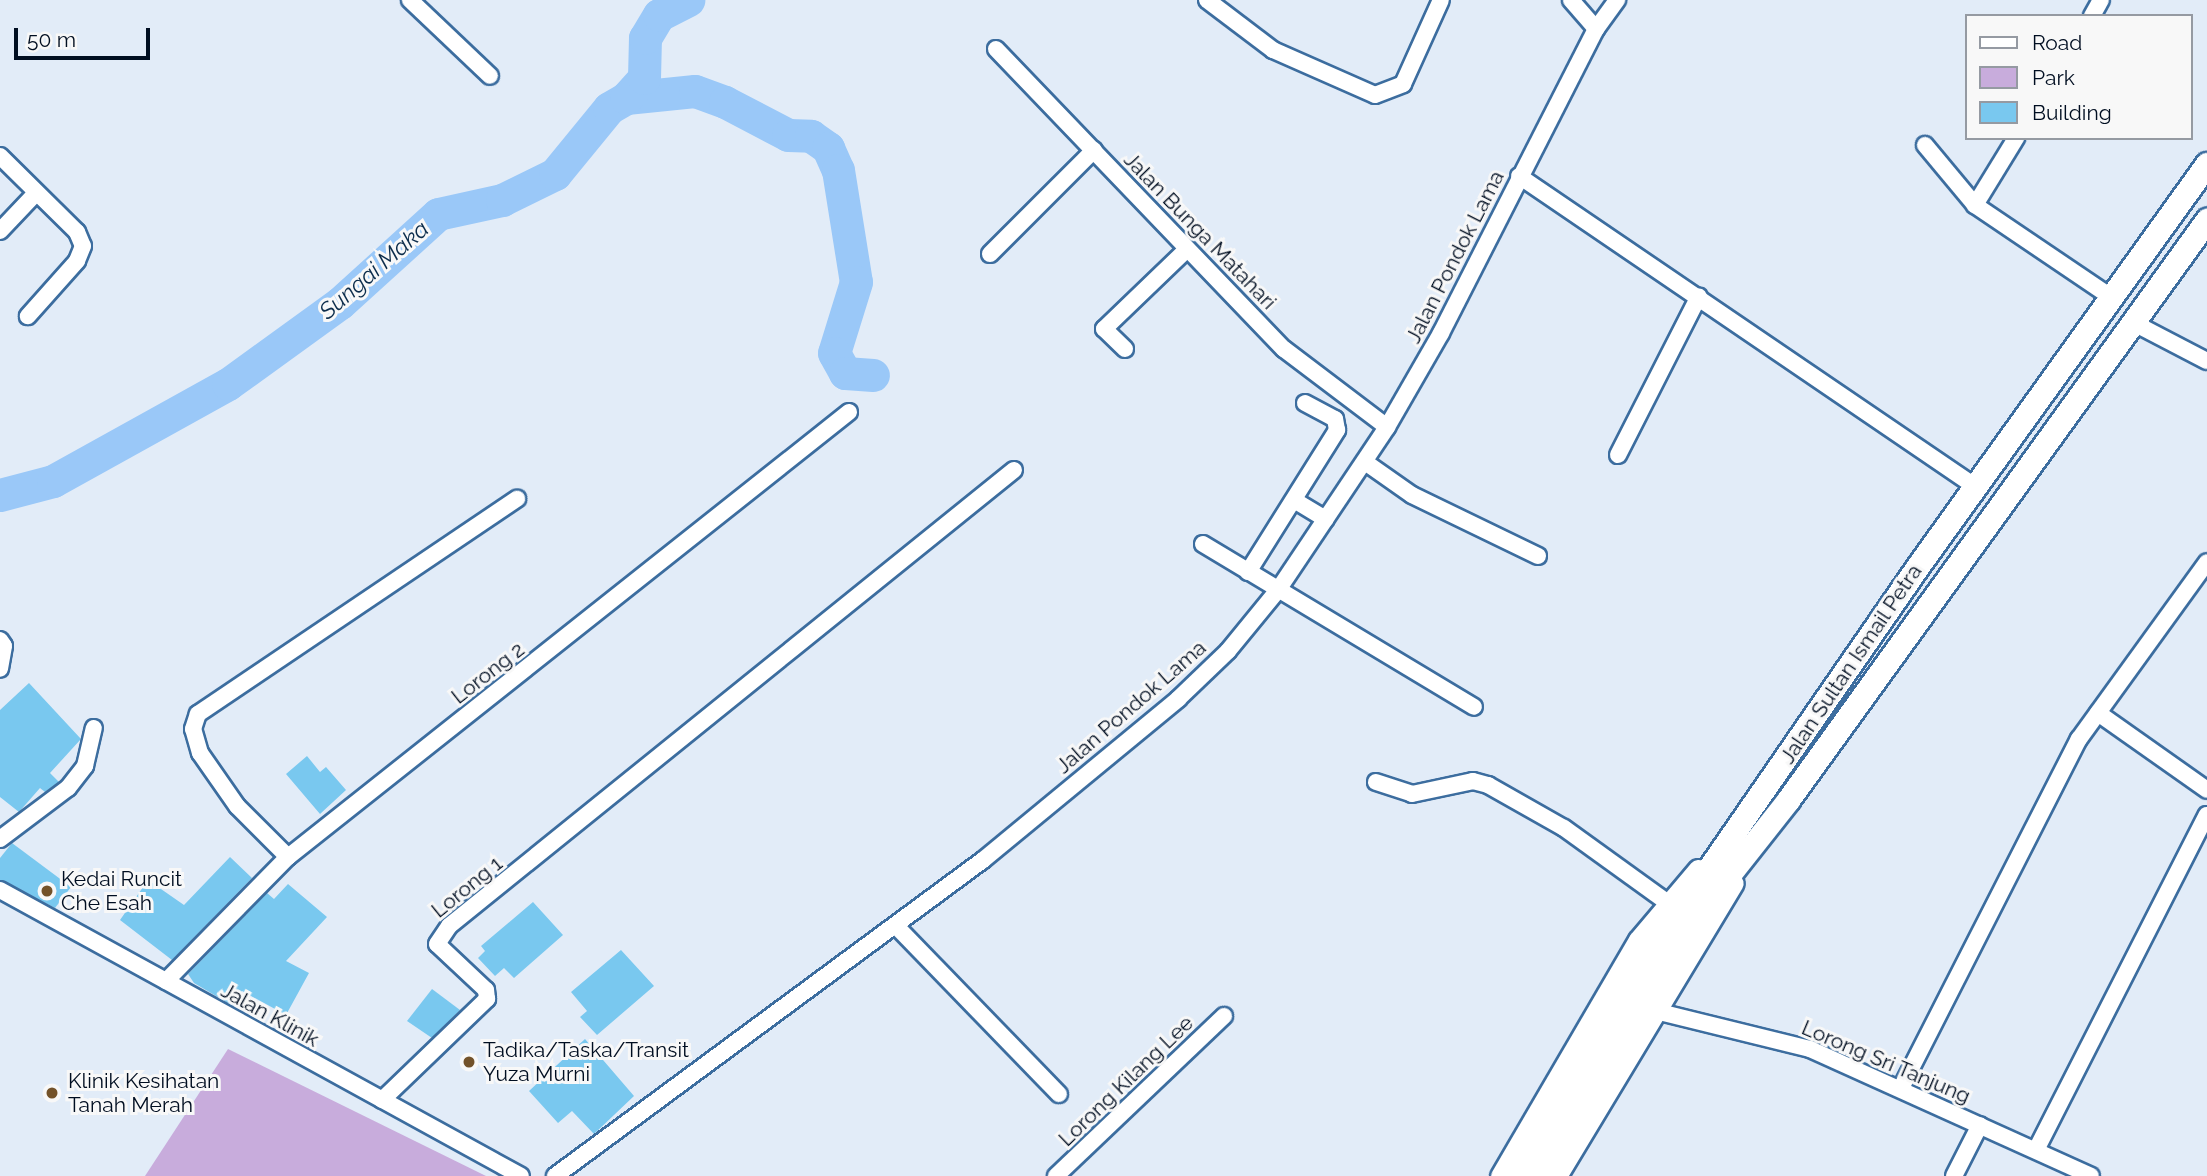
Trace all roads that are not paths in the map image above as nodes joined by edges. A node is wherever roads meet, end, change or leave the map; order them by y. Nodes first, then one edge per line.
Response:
1 (1208, 0) edge
2 (1440, 0) edge
3 (1571, 0) edge
4 (1617, 0) edge
5 (420, 3) edge
6 (1597, 29) junction
7 (996, 49) dead end
8 (490, 76) dead end
9 (2015, 140) edge
10 (1925, 145) dead end
11 (1094, 150) junction
12 (0, 156) edge
13 (2207, 164) edge
14 (1519, 176) junction
15 (36, 193) junction
16 (1975, 205) junction
17 (2207, 220) edge
18 (0, 231) edge
19 (1186, 250) junction
20 (990, 254) dead end
21 (1699, 296) junction
22 (2114, 299) junction
23 (28, 316) dead end
24 (2134, 323) junction
25 (1125, 349) dead end
26 (2207, 361) edge
27 (1306, 403) dead end
28 (849, 412) dead end
29 (1387, 427) junction
30 (1618, 455) dead end
31 (1365, 462) junction
32 (1014, 470) dead end
33 (1976, 487) junction
34 (517, 499) dead end
35 (1294, 500) junction
36 (1326, 519) junction
37 (1203, 544) dead end
38 (1538, 556) dead end
39 (2207, 562) edge
40 (1248, 572) junction
41 (1278, 590) junction
42 (0, 640) edge
43 (0, 669) edge
44 (1474, 707) dead end
45 (2098, 713) junction
46 (94, 727) dead end
47 (1376, 782) dead end
48 (2207, 790) edge
49 (1755, 804) junction
50 (2207, 815) edge
51 (0, 839) edge
52 (288, 857) junction
53 (0, 890) edge
54 (1668, 903) junction
55 (895, 926) junction
56 (166, 981) junction
57 (1634, 1009) junction
58 (1224, 1016) dead end
59 (1901, 1088) junction
60 (1059, 1094) dead end
61 (382, 1100) junction
62 (1980, 1125) junction
63 (2036, 1150) junction
64 (521, 1176) edge
65 (555, 1176) edge
66 (1056, 1176) edge
67 (1500, 1176) edge
68 (1514, 1176) edge
69 (1536, 1176) edge
70 (1557, 1176) edge
71 (1954, 1176) edge
72 (2091, 1176) edge

1 - 2 street
3 - 6 street
4 - 6 street, Jalan Pondok Lama
5 - 8 street
6 - 14 street, Jalan Pondok Lama
7 - 11 street, Jalan Bunga Matahari
9 - 16 street
10 - 16 street
11 - 19 street, Jalan Bunga Matahari
11 - 20 street
12 - 15 street
13 - 22 main road, Jalan Sultan Ismail Petra
14 - 21 street
14 - 29 street, Jalan Pondok Lama
15 - 18 street
15 - 23 street
16 - 22 street
17 - 24 main road, Jalan Sultan Ismail Petra
19 - 25 street
19 - 29 street, Jalan Bunga Matahari
21 - 30 street
21 - 33 street
22 - 33 main road, Jalan Sultan Ismail Petra
24 - 26 street
24 - 57 main road, Jalan Sultan Ismail Petra
27 - 35 street
28 - 52 street, Lorong 2
29 - 31 street, Jalan Pondok Lama
31 - 36 street, Jalan Pondok Lama
31 - 38 street
32 - 61 street, Lorong 1
33 - 49 main road, Jalan Sultan Ismail Petra
34 - 52 street
35 - 36 street
35 - 40 street
36 - 41 street, Jalan Pondok Lama
37 - 40 street
39 - 45 street
40 - 41 street
41 - 44 street
41 - 55 street, Jalan Pondok Lama
42 - 43 street
45 - 48 street
45 - 59 street
46 - 51 street
47 - 54 street
49 - 54 street
49 - 57 main road, Jalan Sultan Ismail Petra
50 - 63 street
52 - 56 street, Lorong 2
53 - 56 street, Jalan Klinik
54 - 67 street
55 - 60 street
55 - 65 street, Jalan Pondok Lama
56 - 61 street, Jalan Klinik
57 - 59 street, Lorong Sri Tanjung
57 - 68 main road, Jalan Sultan Ismail Petra
57 - 69 main road, Jalan Sultan Ismail Petra
57 - 70 street
58 - 66 street, Lorong Kilang Lee
59 - 62 street, Lorong Sri Tanjung
61 - 64 street, Jalan Klinik
62 - 63 street, Lorong Sri Tanjung
62 - 71 street
63 - 72 street, Lorong Sri Tanjung

